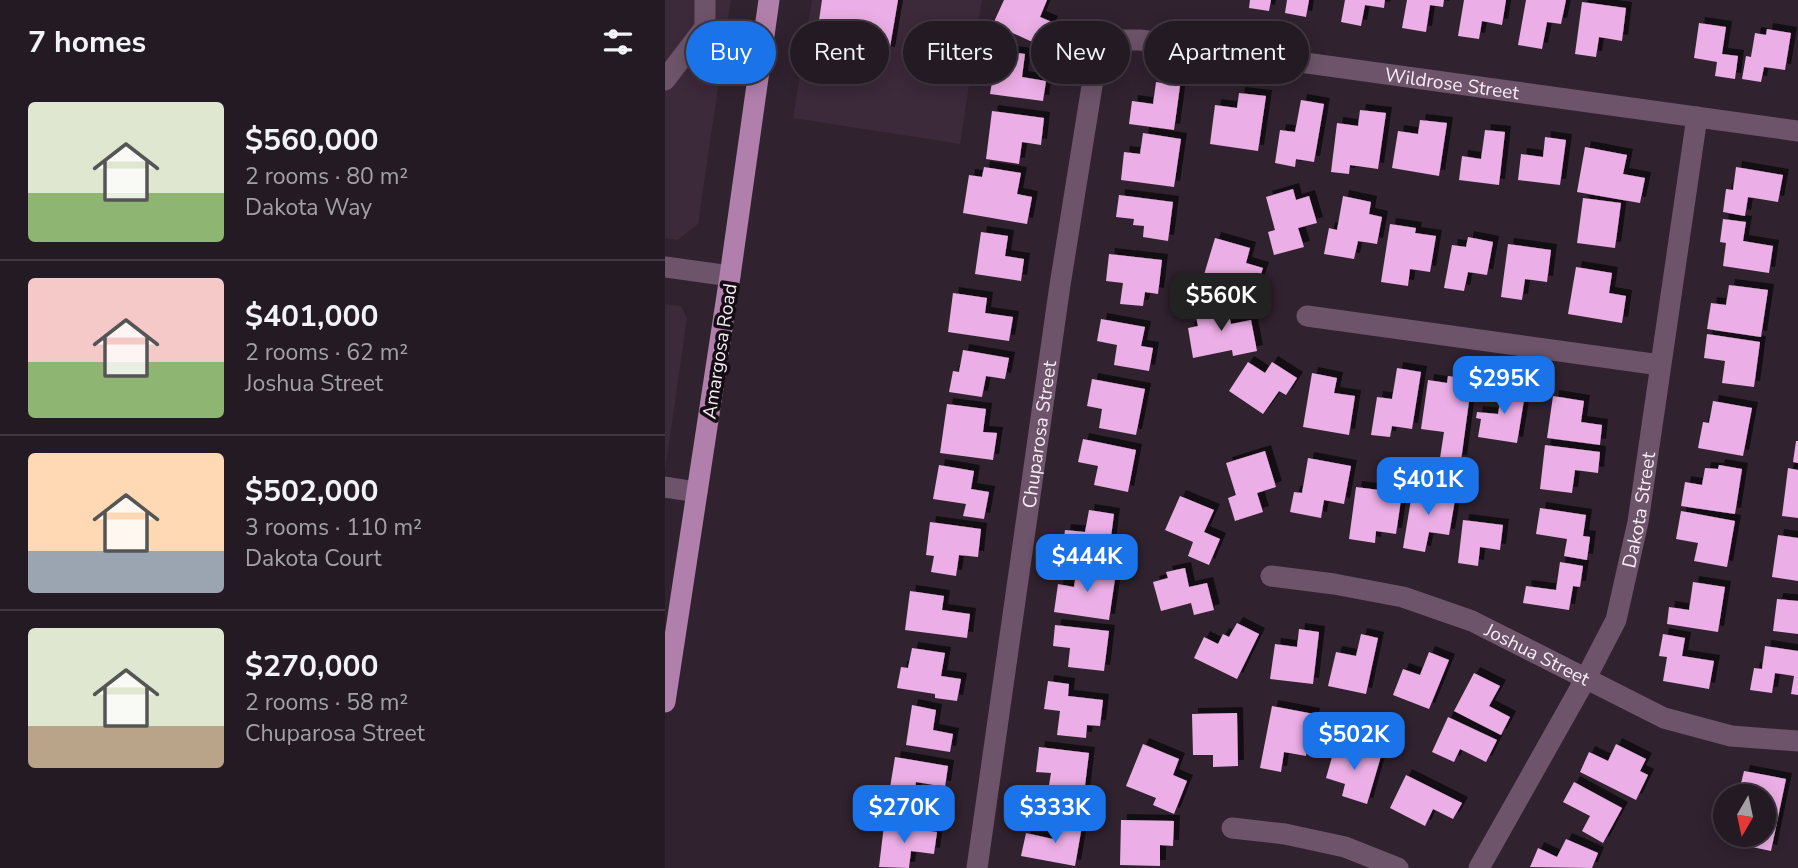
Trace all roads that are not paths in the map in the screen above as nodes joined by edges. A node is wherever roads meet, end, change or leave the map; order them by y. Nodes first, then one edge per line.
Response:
1 (705, 0) edge
2 (769, 0) edge
3 (1130, 40) edge
4 (665, 80) edge
5 (1092, 84) edge
6 (1697, 117) junction
7 (1798, 131) edge
8 (665, 267) edge
9 (730, 276) junction
10 (1307, 316) dead end
11 (1660, 365) junction
12 (665, 487) edge
13 (697, 492) junction
14 (1271, 576) dead end
15 (1586, 678) junction
16 (665, 702) edge
17 (1798, 741) edge
18 (1232, 828) dead end
19 (977, 868) edge
20 (1398, 868) edge
21 (1479, 868) edge

1 - 4 street
2 - 9 main road, Amargosa Road
3 - 6 street, Wildrose Street
5 - 19 street, Chuparosa Street
6 - 7 street, Wildrose Street
6 - 11 street, Dakota Street
8 - 9 street
9 - 13 main road, Amargosa Road
10 - 11 street
11 - 15 street, Dakota Street
12 - 13 street
13 - 16 main road, Amargosa Road
14 - 15 street, Joshua Street
15 - 17 street, Joshua Street
15 - 21 street, Dakota Street
18 - 20 street

